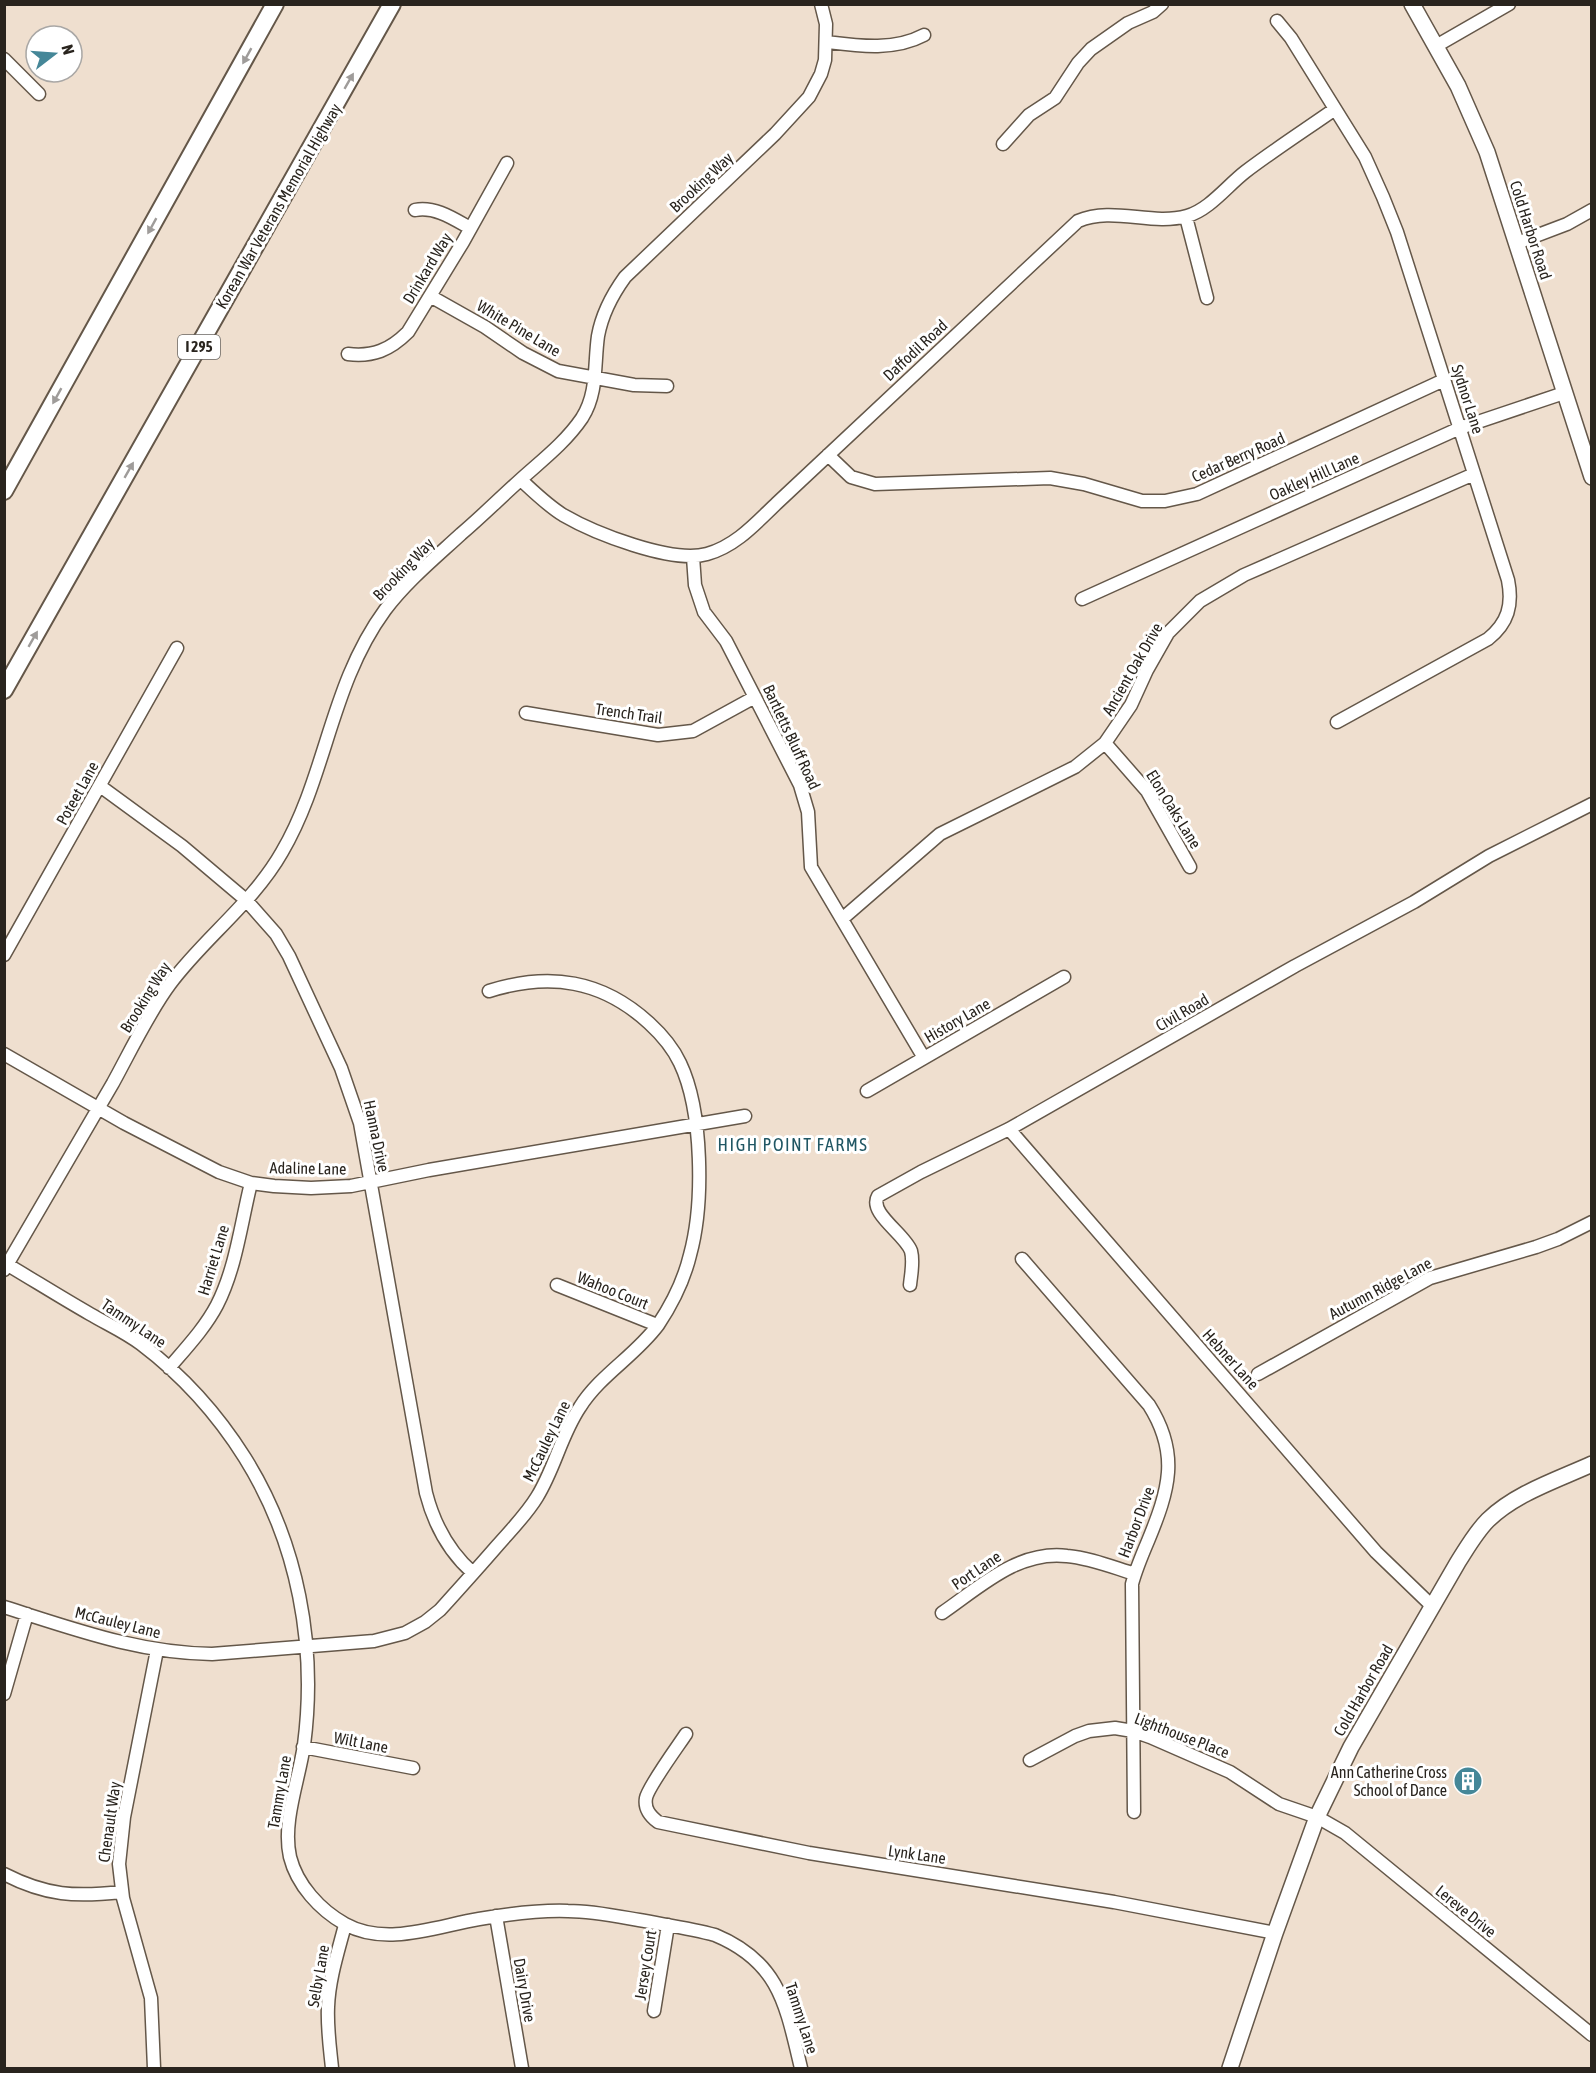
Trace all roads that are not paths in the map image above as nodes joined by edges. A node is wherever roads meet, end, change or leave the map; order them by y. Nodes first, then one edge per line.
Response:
1 (275, 4) edge
2 (392, 4) edge
3 (821, 4) edge
4 (1162, 4) edge
5 (1412, 4) edge
6 (1509, 4) edge
7 (1277, 21) dead end
8 (924, 35) dead end
9 (827, 42) junction
10 (1436, 46) junction
11 (4, 59) edge
12 (39, 94) dead end
13 (1335, 109) junction
14 (1003, 144) dead end
15 (507, 163) dead end
16 (415, 210) dead end
17 (1592, 210) edge
18 (1186, 216) junction
19 (470, 228) junction
20 (1517, 243) junction
21 (429, 296) junction
22 (1207, 298) dead end
23 (348, 354) dead end
24 (596, 377) junction
25 (1444, 380) junction
26 (667, 386) dead end
27 (1564, 393) junction
28 (1460, 428) junction
29 (828, 455) junction
30 (1474, 474) junction
31 (1592, 477) edge
32 (520, 480) junction
33 (4, 491) edge
34 (693, 557) junction
35 (1082, 599) dead end
36 (177, 648) dead end
37 (4, 690) edge
38 (756, 697) junction
39 (526, 713) dead end
40 (1337, 722) dead end
41 (1105, 744) junction
42 (100, 786) junction
43 (1592, 804) edge
44 (1190, 867) dead end
45 (246, 900) junction
46 (842, 919) junction
47 (4, 955) edge
48 (1064, 977) dead end
49 (489, 991) dead end
50 (4, 1054) edge
51 (924, 1058) junction
52 (867, 1091) dead end
53 (99, 1107) junction
54 (745, 1116) dead end
55 (695, 1124) junction
56 (1009, 1129) junction
57 (371, 1182) junction
58 (251, 1183) junction
59 (1592, 1222) edge
60 (1022, 1259) dead end
61 (6, 1267) edge
62 (910, 1285) dead end
63 (557, 1286) dead end
64 (657, 1325) junction
65 (169, 1368) junction
66 (1258, 1374) dead end
67 (1592, 1464) edge
68 (473, 1573) junction
69 (1135, 1574) junction
70 (1432, 1606) junction
71 (4, 1607) edge
72 (942, 1613) dead end
73 (27, 1614) junction
74 (307, 1647) junction
75 (157, 1650) junction
76 (4, 1694) edge
77 (1133, 1731) junction
78 (686, 1734) dead end
79 (303, 1748) junction
80 (1030, 1760) dead end
81 (413, 1768) dead end
82 (1134, 1812) dead end
83 (1317, 1817) junction
84 (4, 1875) edge
85 (122, 1893) junction
86 (496, 1916) junction
87 (345, 1925) junction
88 (668, 1925) junction
89 (1275, 1933) junction
90 (654, 2011) dead end
91 (1592, 2035) edge
92 (154, 2068) edge
93 (332, 2068) edge
94 (522, 2068) edge
95 (801, 2068) edge
96 (1230, 2068) edge

1 -> 33 highway
37 -> 2 highway, Korean War Veterans Memorial Highway / I 295
3 - 9 street, Brooking Way
4 - 14 street
5 - 10 main road, Cold Harbor Road
6 - 10 street
7 - 13 street, Sydnor Lane
8 - 9 street
9 - 24 street, Brooking Way
10 - 20 main road, Cold Harbor Road
11 - 12 street
13 - 18 street, Daffodil Road
13 - 25 street, Sydnor Lane
15 - 19 street, Drinkard Way
16 - 19 street
17 - 20 street
18 - 22 street
18 - 29 street, Daffodil Road
19 - 21 street, Drinkard Way
20 - 27 main road, Cold Harbor Road
21 - 23 street, Drinkard Way
21 - 24 street, White Pine Lane
24 - 26 street, White Pine Lane
24 - 32 street, Brooking Way
25 - 28 street, Sydnor Lane
25 - 29 street, Cedar Berry Road
27 - 28 street, Oakley Hill Lane
27 - 31 main road, Cold Harbor Road
28 - 30 street, Sydnor Lane
28 - 35 street, Oakley Hill Lane
29 - 34 street, Daffodil Road
30 - 40 street, Sydnor Lane
30 - 41 street, Ancient Oak Drive
32 - 34 street, Daffodil Road
32 - 45 street, Brooking Way
34 - 38 street, Bartletts Bluff Road
36 - 42 street, Poteet Lane
38 - 39 street, Trench Trail
38 - 46 street, Bartletts Bluff Road
41 - 44 street, Elon Oaks Lane
41 - 46 street, Ancient Oak Drive
42 - 45 street, Hanna Drive
42 - 47 street, Poteet Lane
43 - 56 street, Civil Road
45 - 53 street, Brooking Way
45 - 57 street, Hanna Drive
46 - 51 street, Bartletts Bluff Road
48 - 51 street, History Lane
49 - 55 street, McCauley Lane
50 - 53 street, Adaline Lane
51 - 52 street, History Lane
53 - 58 street, Adaline Lane
53 - 61 street, Brooking Way
54 - 55 street, Adaline Lane
55 - 57 street, Adaline Lane
55 - 64 street, McCauley Lane
56 - 62 street, Civil Road
56 - 70 street, Hebner Lane
57 - 58 street, Adaline Lane
57 - 68 street, Hanna Drive
58 - 65 street, Harriet Lane
59 - 66 street, Autumn Ridge Lane
60 - 69 street, Harbor Drive
61 - 65 street, Tammy Lane
63 - 64 street, Wahoo Court
64 - 68 street, McCauley Lane
65 - 74 street, Tammy Lane
67 - 70 main road, Cold Harbor Road
68 - 74 street, McCauley Lane
69 - 72 street, Port Lane
69 - 77 street, Harbor Drive
70 - 83 main road, Cold Harbor Road
71 - 73 street, McCauley Lane
73 - 75 street, McCauley Lane
73 - 76 street
74 - 75 street, McCauley Lane
74 - 79 street, Tammy Lane
75 - 85 street, Chenault Way
77 - 80 street, Lighthouse Place
77 - 82 street, Harbor Drive
77 - 83 street, Lighthouse Place
78 - 89 street, Lynk Lane
79 - 81 street, Wilt Lane
79 - 87 street, Tammy Lane
83 - 89 main road, Cold Harbor Road
83 - 91 street, Lereve Drive
84 - 85 street
85 - 92 street, Chenault Way
86 - 87 street, Tammy Lane
86 - 88 street, Tammy Lane
86 - 94 street, Dairy Drive
87 - 93 street, Selby Lane
88 - 90 street, Jersey Court
88 - 95 street, Tammy Lane
89 - 96 main road, Cold Harbor Road

